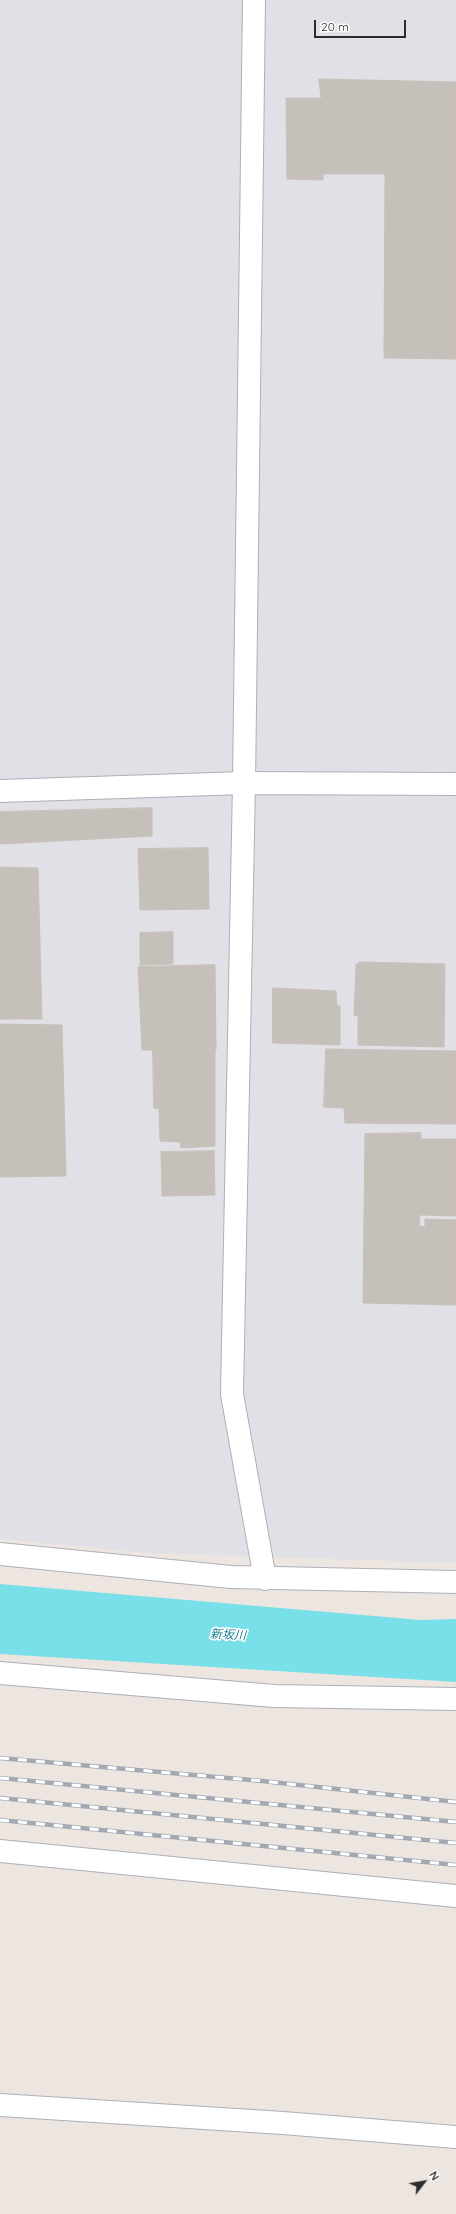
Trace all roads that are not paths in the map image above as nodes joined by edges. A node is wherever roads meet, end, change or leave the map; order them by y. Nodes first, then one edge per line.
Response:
1 (254, 0) edge
2 (244, 783) junction
3 (456, 784) edge
4 (0, 791) edge
5 (0, 1554) edge
6 (265, 1579) junction
7 (456, 1582) edge
8 (0, 1673) edge
9 (456, 1699) edge
10 (0, 1851) edge
11 (456, 1896) edge
12 (0, 2105) edge
13 (456, 2137) edge

1 - 2 street
2 - 3 street
2 - 4 street
2 - 6 street
5 - 6 street
6 - 7 street
8 - 9 street
10 - 11 street
12 - 13 street

